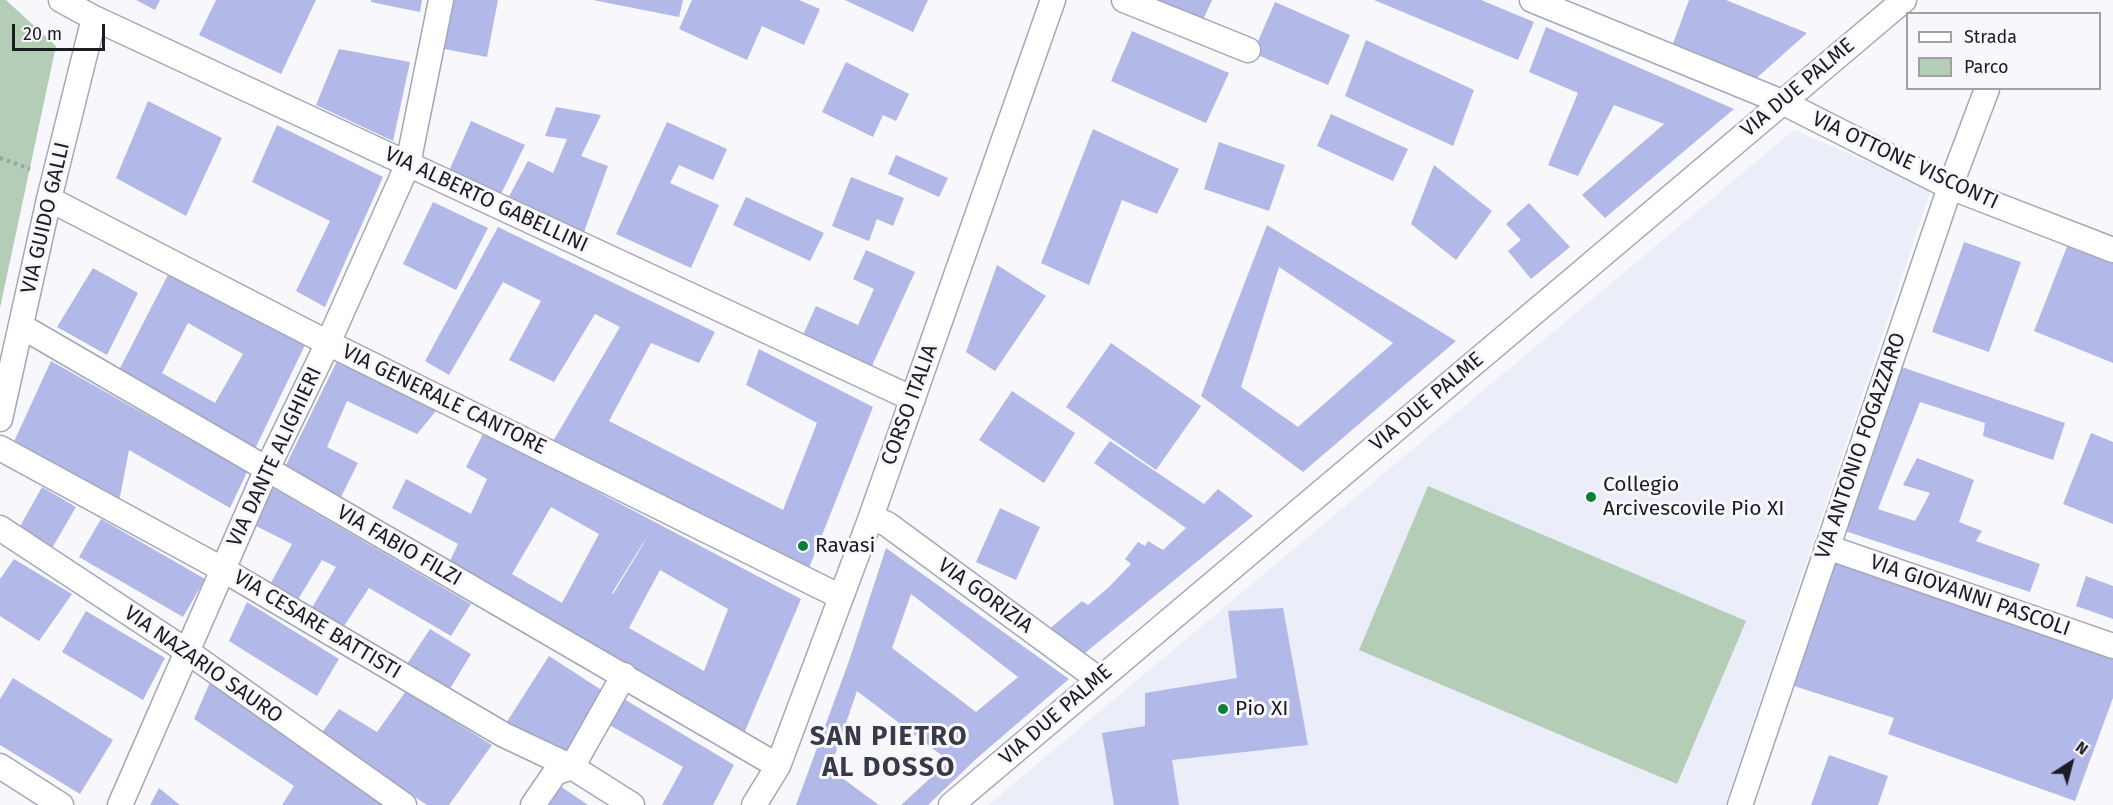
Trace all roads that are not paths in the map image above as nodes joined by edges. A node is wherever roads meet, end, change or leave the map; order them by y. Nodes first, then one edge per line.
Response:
1 (61, 0) edge
2 (441, 0) edge
3 (1053, 0) edge
4 (1124, 0) edge
5 (1532, 0) edge
6 (1904, 0) edge
7 (94, 18) junction
8 (1248, 50) dead end
9 (1987, 90) edge
10 (1782, 102) junction
11 (408, 164) junction
12 (1950, 186) junction
13 (49, 199) junction
14 (2113, 250) edge
15 (21, 326) junction
16 (328, 343) junction
17 (913, 399) junction
18 (0, 419) edge
19 (0, 448) edge
20 (266, 471) junction
21 (871, 517) junction
22 (0, 528) edge
23 (1827, 547) junction
24 (222, 569) junction
25 (841, 597) junction
26 (2113, 646) edge
27 (188, 652) junction
28 (624, 675) junction
29 (1098, 679) junction
30 (0, 766) edge
31 (778, 766) junction
32 (572, 767) junction
33 (61, 805) edge
34 (120, 805) edge
35 (404, 805) edge
36 (533, 805) edge
37 (632, 805) edge
38 (754, 805) edge
39 (951, 805) edge
40 (1740, 805) edge

1 - 7 street, VIA ALBERTO GABELLINI
2 - 11 street, VIA DANTE ALIGHIERI
3 - 17 street, CORSO ITALIA
4 - 8 street
5 - 10 street, VIA OTTONE VISCONTI
6 - 10 street, VIA DUE PALME
7 - 11 street, VIA ALBERTO GABELLINI
7 - 13 street, VIA GUIDO GALLI
9 - 12 street, VIA ANTONIO FOGAZZARO
10 - 12 street, VIA OTTONE VISCONTI
10 - 29 street, VIA DUE PALME
11 - 16 street, VIA DANTE ALIGHIERI
11 - 17 street, VIA ALBERTO GABELLINI
12 - 14 street, VIA OTTONE VISCONTI
12 - 23 street, VIA ANTONIO FOGAZZARO
13 - 15 street, VIA GUIDO GALLI
13 - 16 street, VIA GENERALE CANTORE
15 - 18 street, VIA GUIDO GALLI
15 - 20 street, VIA FABIO FILZI
16 - 20 street, VIA DANTE ALIGHIERI
16 - 25 street, VIA GENERALE CANTORE
17 - 21 street, CORSO ITALIA
19 - 24 street, VIA CESARE BATTISTI
20 - 24 street, VIA DANTE ALIGHIERI
20 - 28 street, VIA FABIO FILZI
21 - 25 street, CORSO ITALIA
21 - 29 street, VIA GORIZIA
22 - 27 street, VIA NAZARIO SAURO
23 - 26 street, VIA GIOVANNI PASCOLI
23 - 40 street, VIA ANTONIO FOGAZZARO
24 - 27 street, VIA DANTE ALIGHIERI
24 - 32 street, VIA CESARE BATTISTI
25 - 31 street, CORSO ITALIA
27 - 34 street, VIA DANTE ALIGHIERI
27 - 35 street, VIA NAZARIO SAURO
28 - 31 street, VIA FABIO FILZI
28 - 32 street
29 - 39 street, VIA DUE PALME
30 - 33 street
31 - 38 street, CORSO ITALIA
32 - 36 street
32 - 37 street, VIA CESARE BATTISTI

